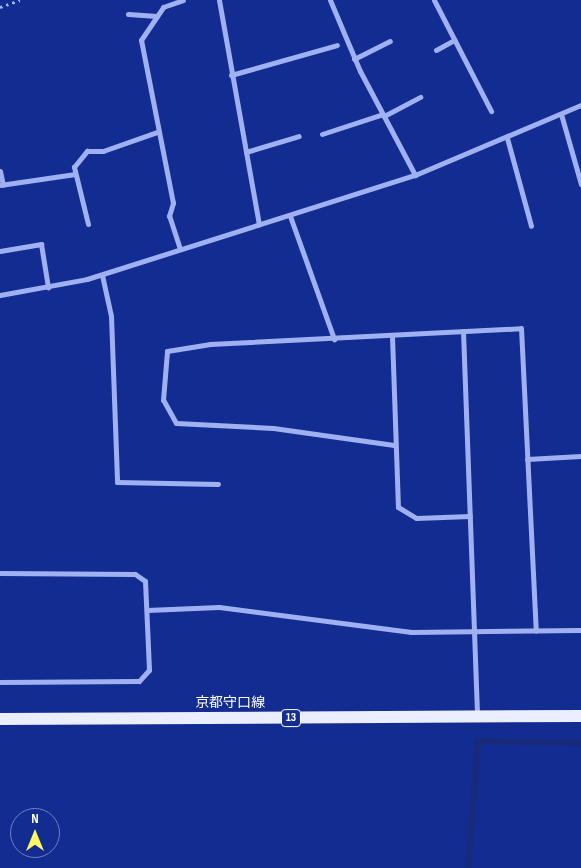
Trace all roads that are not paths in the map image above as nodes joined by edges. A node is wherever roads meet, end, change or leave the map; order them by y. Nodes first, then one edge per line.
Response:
1 (183, 0) edge
2 (219, 0) edge
3 (330, 0) edge
4 (434, 0) edge
5 (128, 14) dead end
6 (157, 16) junction
7 (454, 40) junction
8 (390, 42) dead end
9 (337, 45) dead end
10 (436, 50) dead end
11 (354, 59) junction
12 (231, 76) junction
13 (420, 97) dead end
14 (581, 105) edge
15 (491, 111) dead end
16 (561, 114) junction
17 (383, 115) junction
18 (157, 132) junction
19 (322, 134) dead end
20 (299, 136) dead end
21 (507, 138) junction
22 (246, 152) junction
23 (0, 171) edge
24 (75, 174) junction
25 (416, 175) junction
26 (581, 184) edge
27 (1, 185) edge
28 (290, 216) junction
29 (88, 224) dead end
30 (259, 224) junction
31 (531, 226) dead end
32 (180, 249) junction
33 (0, 250) edge
34 (102, 275) junction
35 (48, 286) junction
36 (0, 295) edge
37 (463, 331) junction
38 (392, 336) junction
39 (334, 340) junction
40 (394, 445) junction
41 (581, 456) edge
42 (527, 459) junction
43 (218, 484) dead end
44 (470, 516) junction
45 (0, 574) edge
46 (147, 610) junction
47 (581, 630) edge
48 (474, 631) junction
49 (536, 631) junction
50 (0, 682) edge
51 (581, 716) edge
52 (477, 717) junction
53 (0, 720) edge

1 - 6 street
2 - 12 street
3 - 11 street
4 - 7 street
5 - 6 street
6 - 18 street
7 - 10 street
7 - 15 street
8 - 11 street
9 - 12 street
11 - 17 street
12 - 22 street
13 - 17 street
14 - 16 street
16 - 21 street
16 - 26 street
17 - 19 street
17 - 25 street
18 - 24 street
18 - 32 street
20 - 22 street
21 - 25 street
21 - 31 street
22 - 30 street
23 - 27 street
24 - 27 street
24 - 29 street
25 - 28 street
28 - 30 street
28 - 39 street
30 - 32 street
32 - 34 street
33 - 35 street
34 - 35 street
34 - 43 street
35 - 36 street
37 - 38 street
37 - 42 street
37 - 44 street
38 - 39 street
38 - 40 street
39 - 40 street
40 - 44 street
41 - 42 street
42 - 49 street
44 - 48 street
45 - 46 street
46 - 48 street
46 - 50 street
47 - 49 street
48 - 49 street
48 - 52 street
51 - 52 main road, 京都守口線 / 13
52 - 53 main road, 京都守口線 / 13

